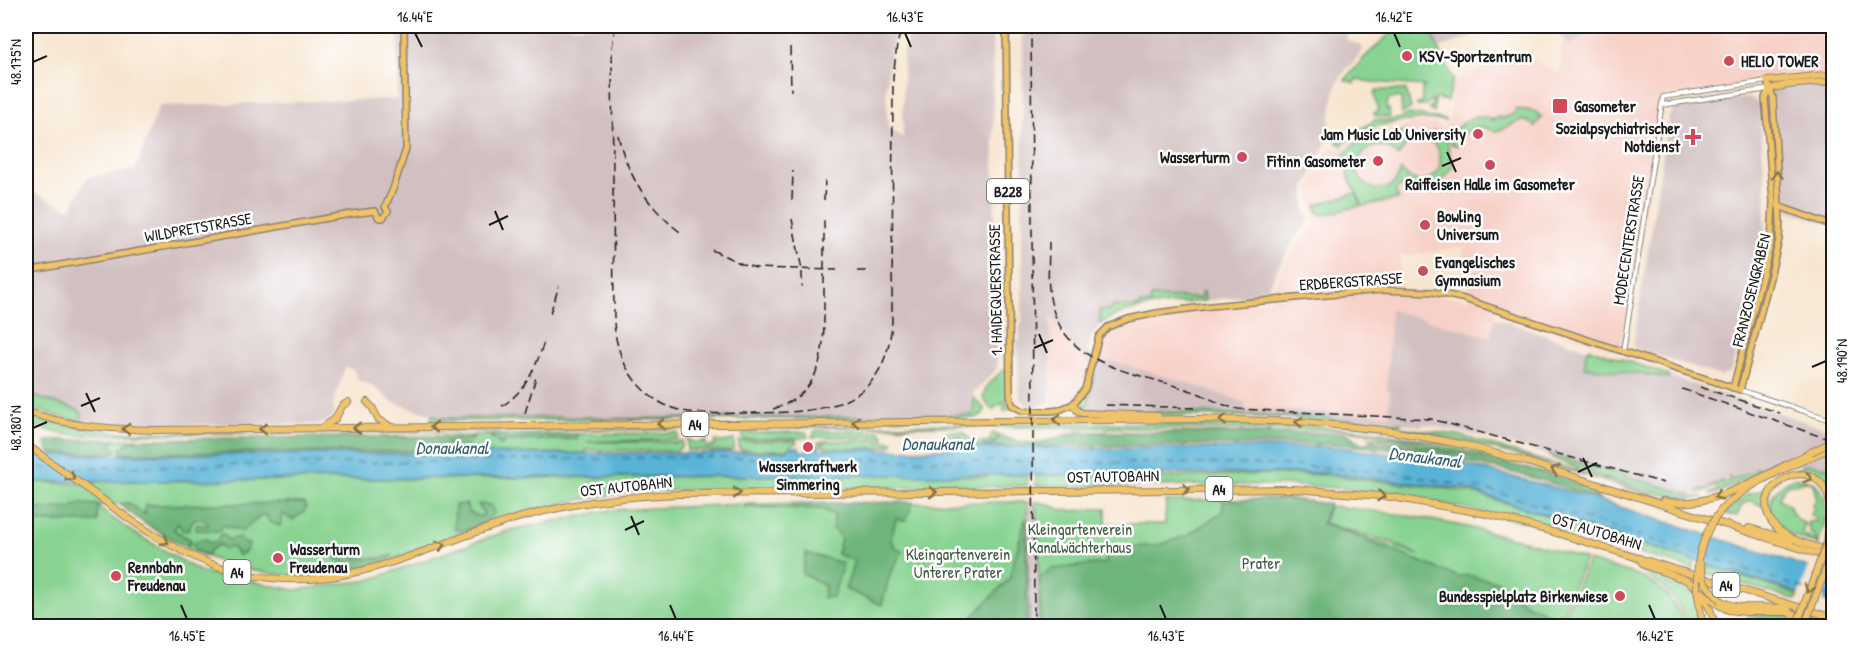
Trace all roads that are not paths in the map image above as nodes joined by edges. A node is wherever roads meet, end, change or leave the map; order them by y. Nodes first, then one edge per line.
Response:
1 (404, 26) edge
2 (1006, 26) edge
3 (1833, 75) edge
4 (1767, 81) junction
5 (1833, 81) edge
6 (1769, 89) junction
7 (1662, 105) junction
8 (1773, 201) junction
9 (385, 207) junction
10 (1781, 208) junction
11 (375, 211) junction
12 (1833, 226) edge
13 (26, 271) edge
14 (1623, 352) junction
15 (1737, 389) junction
16 (348, 402) dead end
17 (367, 402) dead end
18 (1073, 404) junction
19 (26, 411) edge
20 (1200, 419) junction
21 (1833, 421) edge
22 (391, 428) junction
23 (322, 429) junction
24 (1833, 441) edge
25 (26, 444) edge
26 (1833, 446) edge
27 (1644, 498) junction
28 (1833, 525) edge
29 (1827, 542) junction
30 (1833, 551) edge
31 (1699, 556) junction
32 (1639, 558) junction
33 (1833, 559) edge
34 (1697, 588) junction
35 (1833, 618) edge
36 (1797, 624) edge
37 (1833, 625) edge
38 (1805, 626) edge
39 (1703, 627) edge
40 (1716, 627) edge

1 - 9 main road
2 - 18 main road, 1. HAIDEQUERSTRASSE / B228
3 - 4 highway
4 - 6 main road, FRANZOSENGRABEN
4 - 7 street, MODECENTERSTRASSE
5 - 6 highway
6 - 7 street
6 - 8 main road, FRANZOSENGRABEN
10 -> 6 main road, FRANZOSENGRABEN
7 - 14 street, MODECENTERSTRASSE
8 - 10 main road
8 - 15 main road, FRANZOSENGRABEN
9 - 11 main road
9 - 11 main road
10 - 12 main road
10 - 15 main road, FRANZOSENGRABEN
11 - 13 main road, WILDPRETSTRASSE
14 - 15 main road, ERDBERGSTRASSE
14 - 18 main road, ERDBERGSTRASSE
15 - 21 street, ERDBERGSTRASSE
16 - 23 highway
17 - 22 highway
18 - 20 highway
23 -> 19 highway, A4
20 -> 22 highway, A4
27 -> 20 highway, A4
22 -> 23 highway, A4
24 -> 27 highway, bridge
25 -> 32 highway, OST AUTOBAHN / A4
26 - 31 highway, bridge
27 - 30 highway
27 - 33 highway, A4
28 - 29 highway
30 -> 29 highway
29 -> 36 highway, bridge
30 - 38 highway, bridge
31 - 37 highway, bridge
31 - 39 highway, bridge
32 - 34 highway
32 - 35 highway, OST AUTOBAHN / A4
34 - 37 highway
34 - 40 highway

